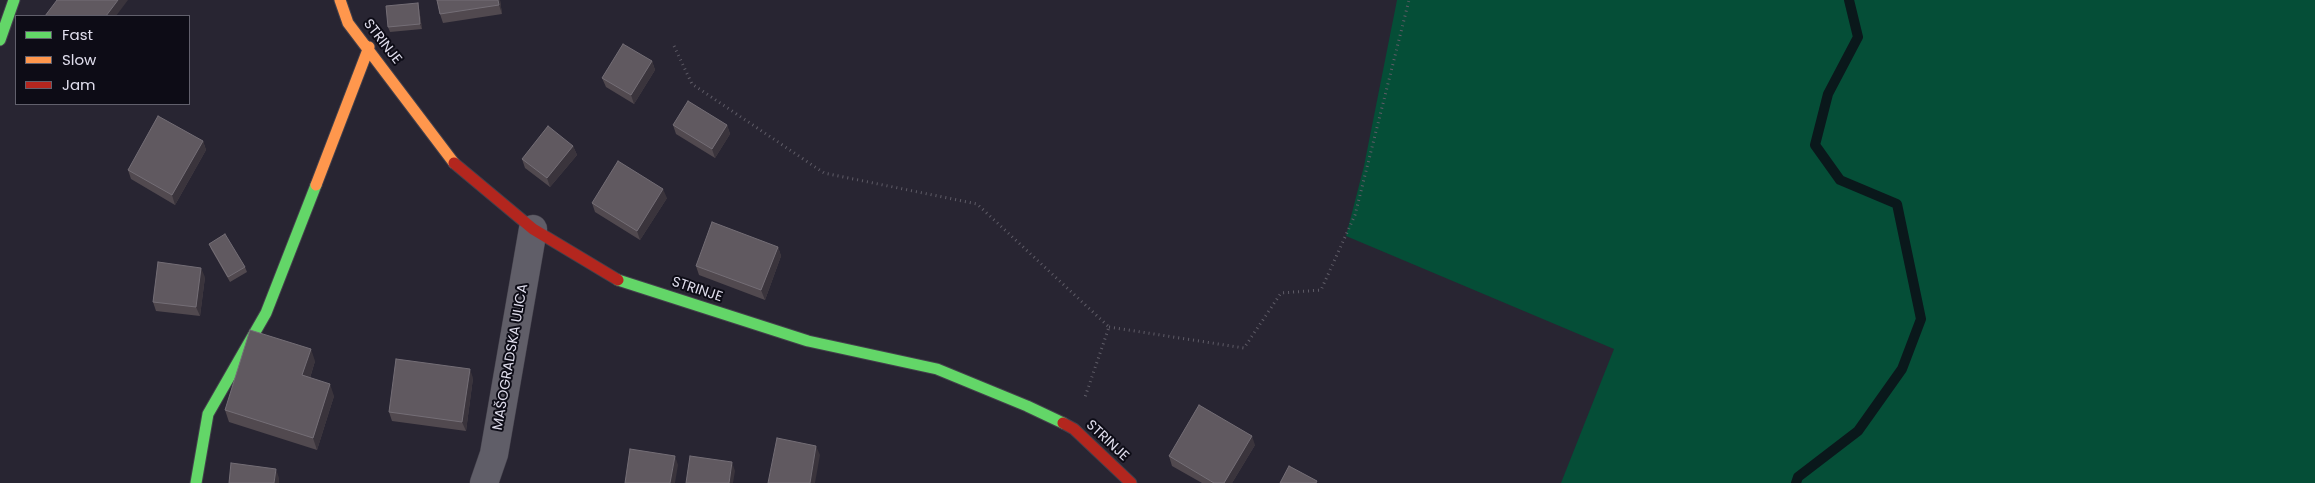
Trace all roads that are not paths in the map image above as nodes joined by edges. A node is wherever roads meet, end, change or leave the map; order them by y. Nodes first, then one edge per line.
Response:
1 (14, 0) edge
2 (340, 0) edge
3 (0, 40) edge
4 (369, 47) junction
5 (533, 229) junction
6 (196, 483) edge
7 (484, 483) edge
8 (1131, 483) edge

1 - 3 street
2 - 4 street, STRINJE
4 - 5 street, STRINJE
4 - 6 street
5 - 7 street, MAŠOGRADSKA ULICA
5 - 8 street, STRINJE

